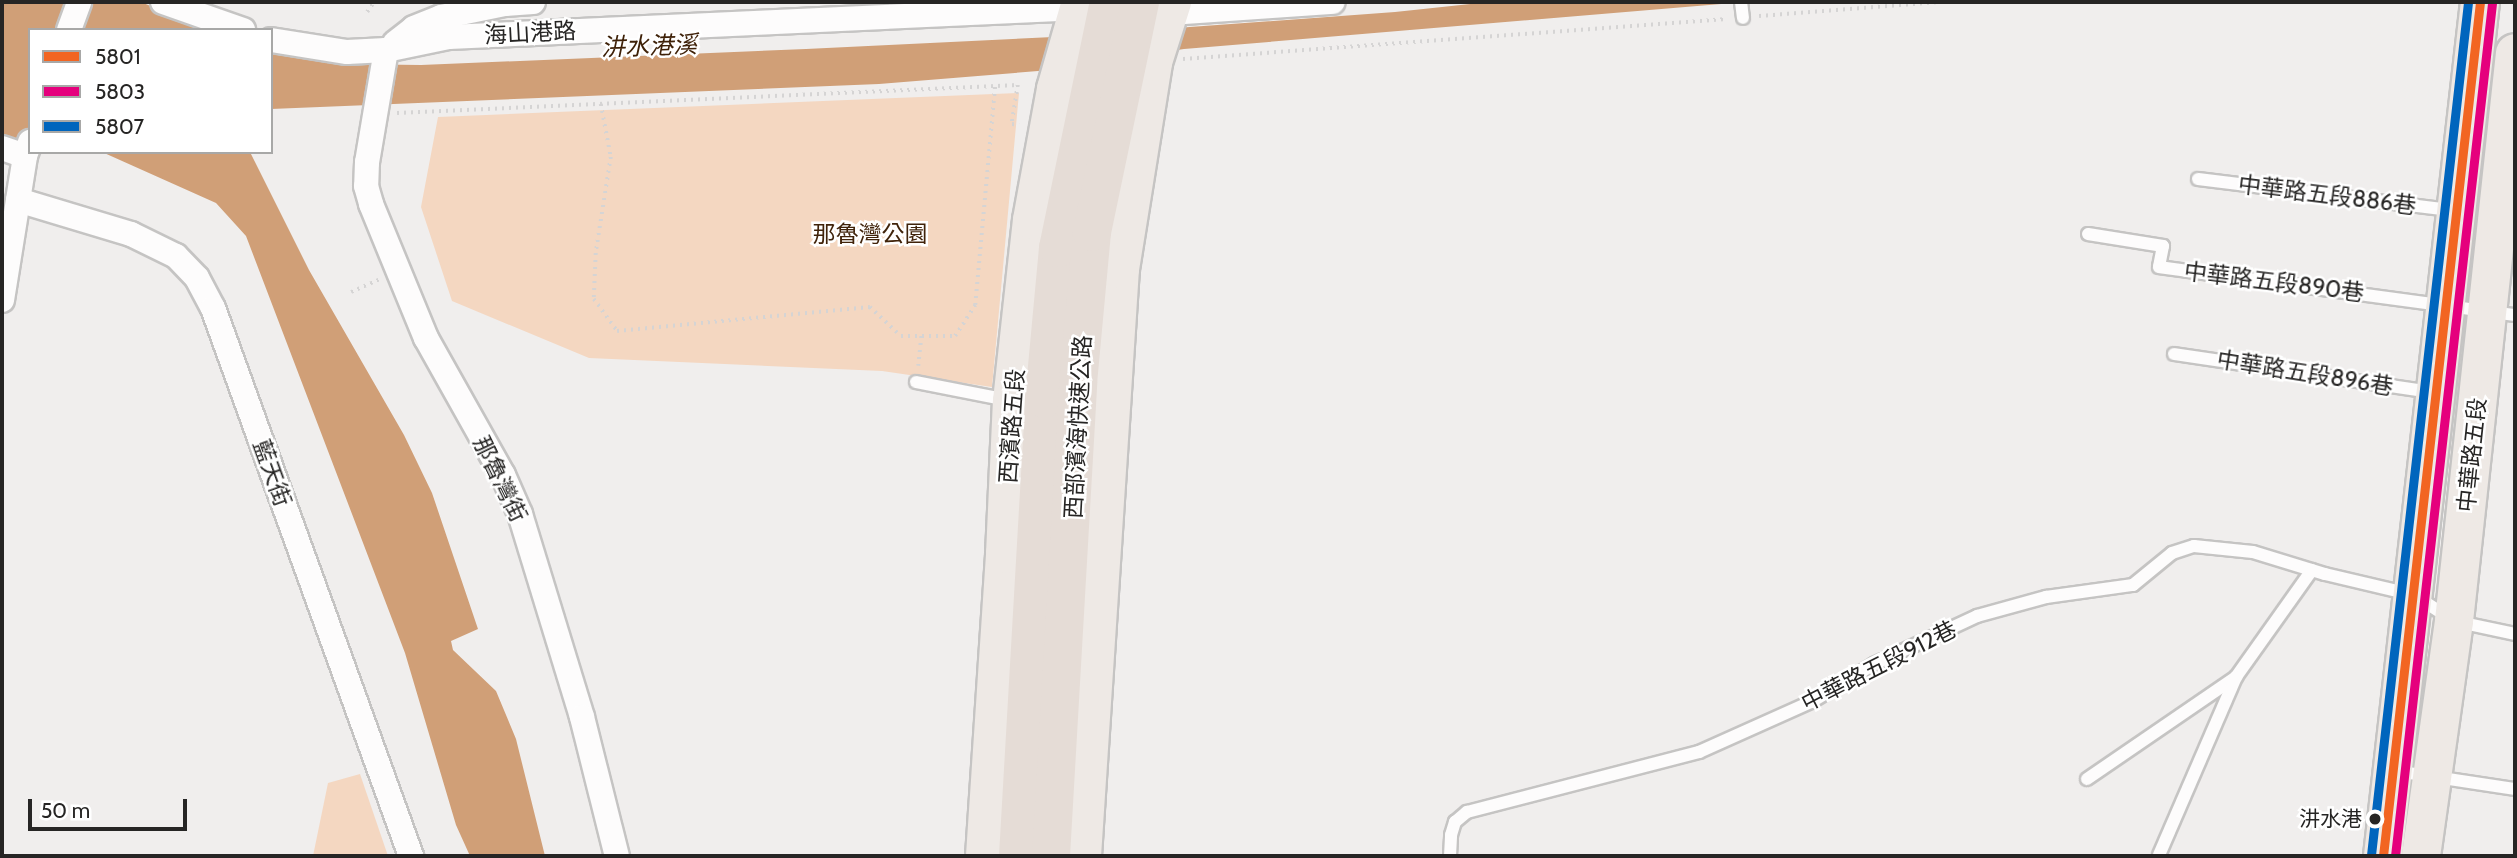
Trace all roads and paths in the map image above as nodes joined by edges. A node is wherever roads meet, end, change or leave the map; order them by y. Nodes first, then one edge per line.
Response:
1 (79, 2) edge
2 (163, 2) edge
3 (374, 2) edge
4 (533, 2) edge
5 (1333, 2) edge
6 (1741, 2) edge
7 (1939, 2) edge
8 (1123, 7) edge
9 (2479, 8) edge
10 (766, 11) edge
11 (367, 12) dead end
12 (1742, 18) junction
13 (70, 28) edge
14 (237, 28) edge
15 (273, 40) edge
16 (386, 50) junction
17 (2515, 53) edge
18 (1153, 62) junction
19 (995, 86) junction
20 (601, 104) junction
21 (377, 114) junction
22 (1022, 125) dead end
23 (2511, 143) edge
24 (19, 149) edge
25 (2198, 179) dead end
26 (19, 200) junction
27 (2456, 211) junction
28 (2088, 234) dead end
29 (397, 271) junction
30 (351, 292) dead end
31 (2, 300) edge
32 (2444, 304) junction
33 (2502, 313) edge
34 (921, 336) junction
35 (2174, 354) dead end
36 (916, 382) joint
37 (2435, 393) junction
38 (1012, 401) junction
39 (2312, 570) junction
40 (2414, 595) junction
41 (2454, 621) junction
42 (2515, 634) edge
43 (2236, 677) junction
44 (2392, 770) junction
45 (2432, 775) junction
46 (2087, 779) dead end
47 (2515, 789) edge
48 (2160, 855) edge
49 (411, 856) edge
50 (618, 856) edge
51 (985, 856) edge
52 (1018, 856) edge
53 (1051, 856) edge
54 (1082, 856) edge
55 (1450, 856) edge
56 (2383, 856) edge
57 (2421, 856) edge

1 - 13 street
2 - 14 street
3 - 11 path
4 - 16 street, 海山港路
5 - 8 street, 海山港路
6 - 12 lane
7 - 12 path
8 - 10 street, 海山港路
8 - 18 main road
8 - 38 main road, 西濱路五段
8 - 52 highway, 西部濱海快速公路
8 - 53 highway, 西部濱海快速公路
9 - 27 main road, 中華路五段
10 - 16 street, 海山港路
12 - 18 path
15 - 16 street, 海山港路
16 - 21 street, 那魯灣街
17 - 23 main road, 中華路五段
18 - 54 main road
19 - 20 path
19 - 22 path
19 - 34 path
20 - 21 path
20 - 34 path
21 - 29 street, 那魯灣街
23 - 33 main road, 中華路五段
24 - 26 street
25 - 27 lane, 中華路五段886巷
26 - 31 street
26 - 49 street, 藍天街
27 - 32 main road, 中華路五段
28 - 32 lane, 中華路五段890巷
29 - 30 path
29 - 50 street, 那魯灣街
32 - 33 lane
32 - 37 main road, 中華路五段
33 - 41 main road, 中華路五段
34 - 36 path
35 - 37 lane, 中華路五段896巷
36 - 38 lane
37 - 40 main road, 中華路五段
38 - 51 main road, 西濱路五段
39 - 40 lane, 中華路五段912巷
39 - 43 lane
39 - 55 lane, 中華路五段912巷
40 - 41 lane, 中華路五段912巷
40 - 44 main road, 中華路五段
41 - 42 lane
41 - 45 main road, 中華路五段
43 - 46 lane
43 - 48 lane
44 - 45 lane
44 - 56 main road, 中華路五段
45 - 47 lane
45 - 57 main road, 中華路五段

